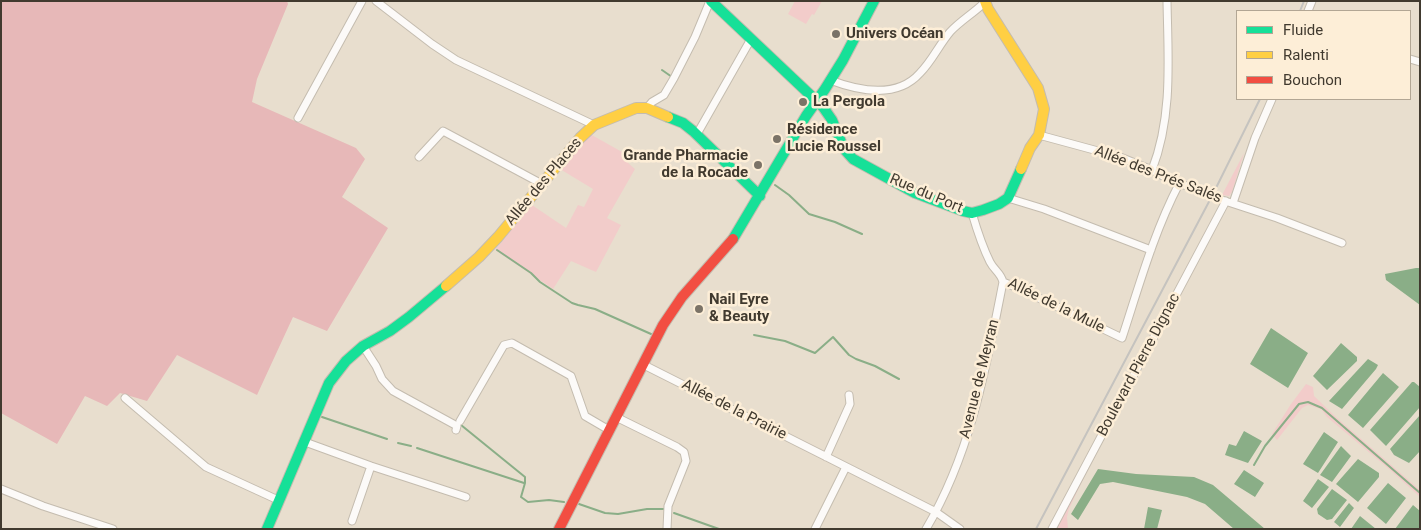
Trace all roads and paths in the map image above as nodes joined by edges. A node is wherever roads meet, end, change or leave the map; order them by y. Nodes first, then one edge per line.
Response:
1 (362, 1) edge
2 (376, 1) edge
3 (711, 1) edge
4 (874, 1) edge
5 (1167, 1) edge
6 (985, 2) edge
7 (751, 39) junction
8 (830, 80) junction
9 (818, 100) junction
10 (1272, 100) edge
11 (647, 108) junction
12 (298, 118) dead end
13 (594, 125) junction
14 (697, 134) junction
15 (1040, 135) junction
16 (420, 157) dead end
17 (1152, 170) junction
18 (542, 184) junction
19 (1179, 184) junction
20 (760, 196) junction
21 (1008, 198) junction
22 (1230, 202) junction
23 (972, 213) junction
24 (1342, 243) dead end
25 (1151, 250) junction
26 (1003, 282) junction
27 (363, 346) junction
28 (642, 364) junction
29 (849, 395) dead end
30 (125, 398) dead end
31 (616, 417) junction
32 (460, 421) dead end
33 (456, 430) dead end
34 (610, 430) junction
35 (305, 442) junction
36 (826, 457) junction
37 (371, 466) junction
38 (846, 467) junction
39 (1, 489) edge
40 (466, 497) dead end
41 (278, 500) junction
42 (936, 512) junction
43 (352, 521) dead end
44 (114, 529) edge
45 (267, 529) edge
46 (559, 529) edge
47 (667, 529) edge
48 (816, 529) edge
49 (926, 529) edge
50 (960, 529) edge
51 (1052, 529) edge

1 - 12 street
2 - 13 street
3 - 7 street, Rue du Port
3 - 11 street
4 - 8 street
5 - 17 street
6 - 8 street
6 - 15 street
7 - 9 street, Rue du Port
7 - 14 street
8 - 9 street
9 - 20 street
9 - 23 street, Rue du Port
10 - 22 street, Boulevard Pierre Dignac
11 - 13 street, Allée des Places
11 - 14 street
13 - 18 street, Allée des Places
14 - 20 street
15 - 17 street, Allée des Prés Salés
15 - 21 street
16 - 18 street
17 - 19 street, Allée des Prés Salés
18 - 27 street, Allée des Places
19 - 22 street, Allée des Prés Salés
19 - 25 street
20 - 28 street
21 - 23 street, Rue du Port
21 - 25 street
22 - 24 street, Allée des Prés Salés
22 - 51 street, Boulevard Pierre Dignac
23 - 26 street, Allée de la Mule
25 - 26 street, Allée de la Mule
26 - 42 street, Avenue de Meyran
27 - 33 street
27 - 35 street, Allée des Places
28 - 31 street
28 - 36 street, Allée de la Prairie
29 - 36 street
30 - 41 street
31 - 34 street
31 - 47 street
32 - 34 street
34 - 46 street
35 - 37 street
35 - 41 street, Allée des Places
36 - 38 street, Allée de la Prairie
37 - 40 street
37 - 43 street
38 - 42 street, Allée de la Prairie
38 - 48 street
39 - 44 street
41 - 45 street, Allée des Places
42 - 49 street, Avenue de Meyran
42 - 50 street, Allée de la Prairie

